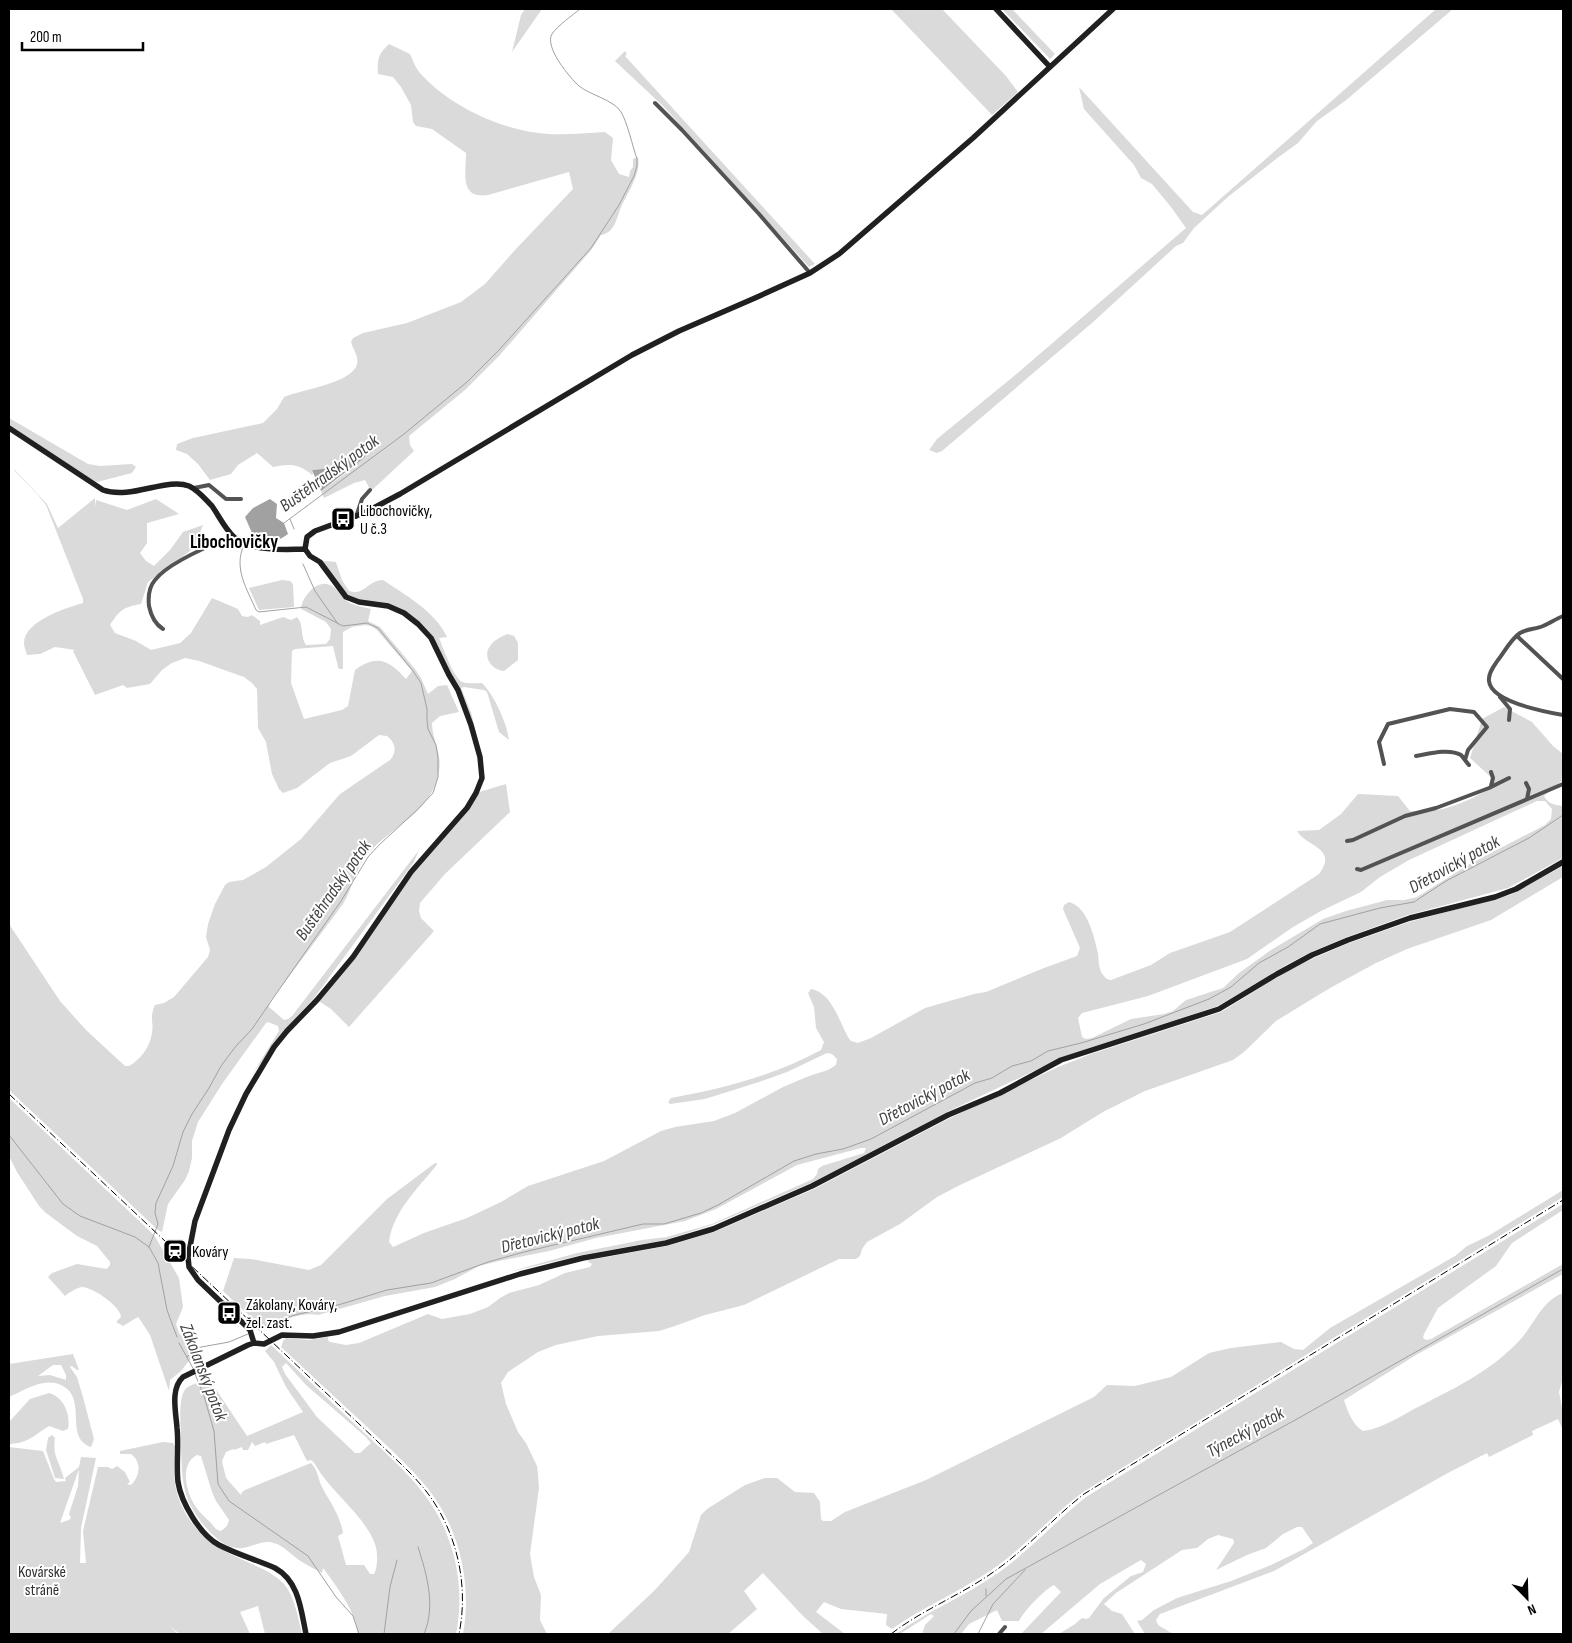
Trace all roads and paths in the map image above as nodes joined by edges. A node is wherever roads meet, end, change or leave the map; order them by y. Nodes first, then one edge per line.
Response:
1 (996, 9) edge
2 (1113, 9) edge
3 (1050, 67) junction
4 (655, 103) dead end
5 (810, 273) junction
6 (9, 428) edge
7 (194, 488) junction
8 (370, 490) dead end
9 (242, 499) dead end
10 (356, 517) junction
11 (233, 536) junction
12 (304, 549) junction
13 (1563, 616) edge
14 (163, 629) dead end
15 (1517, 636) junction
16 (1563, 680) edge
17 (1495, 691) junction
18 (1563, 715) edge
19 (1509, 720) dead end
20 (1416, 756) dead end
21 (1465, 760) junction
22 (1384, 764) dead end
23 (1468, 765) dead end
24 (1491, 772) dead end
25 (1509, 778) dead end
26 (1526, 783) dead end
27 (1563, 784) edge
28 (1489, 788) junction
29 (1527, 799) junction
30 (1347, 841) dead end
31 (1563, 862) edge
32 (1357, 869) dead end
33 (254, 1343) junction
34 (1005, 1627) dead end
35 (306, 1634) edge
36 (999, 1634) edge

1 - 3 street
2 - 3 street
3 - 5 street
4 - 5 street
5 - 10 street
6 - 7 street
7 - 9 street
7 - 11 street
8 - 10 street
10 - 12 street
11 - 12 street
11 - 14 street
12 - 33 street
13 - 15 street
15 - 16 street
15 - 17 street
17 - 18 street
17 - 19 street
20 - 21 street
21 - 22 street
21 - 23 street
24 - 28 street
25 - 28 street
26 - 29 street
27 - 29 street
28 - 30 street
29 - 32 street
31 - 33 street
33 - 35 street
34 - 36 street

